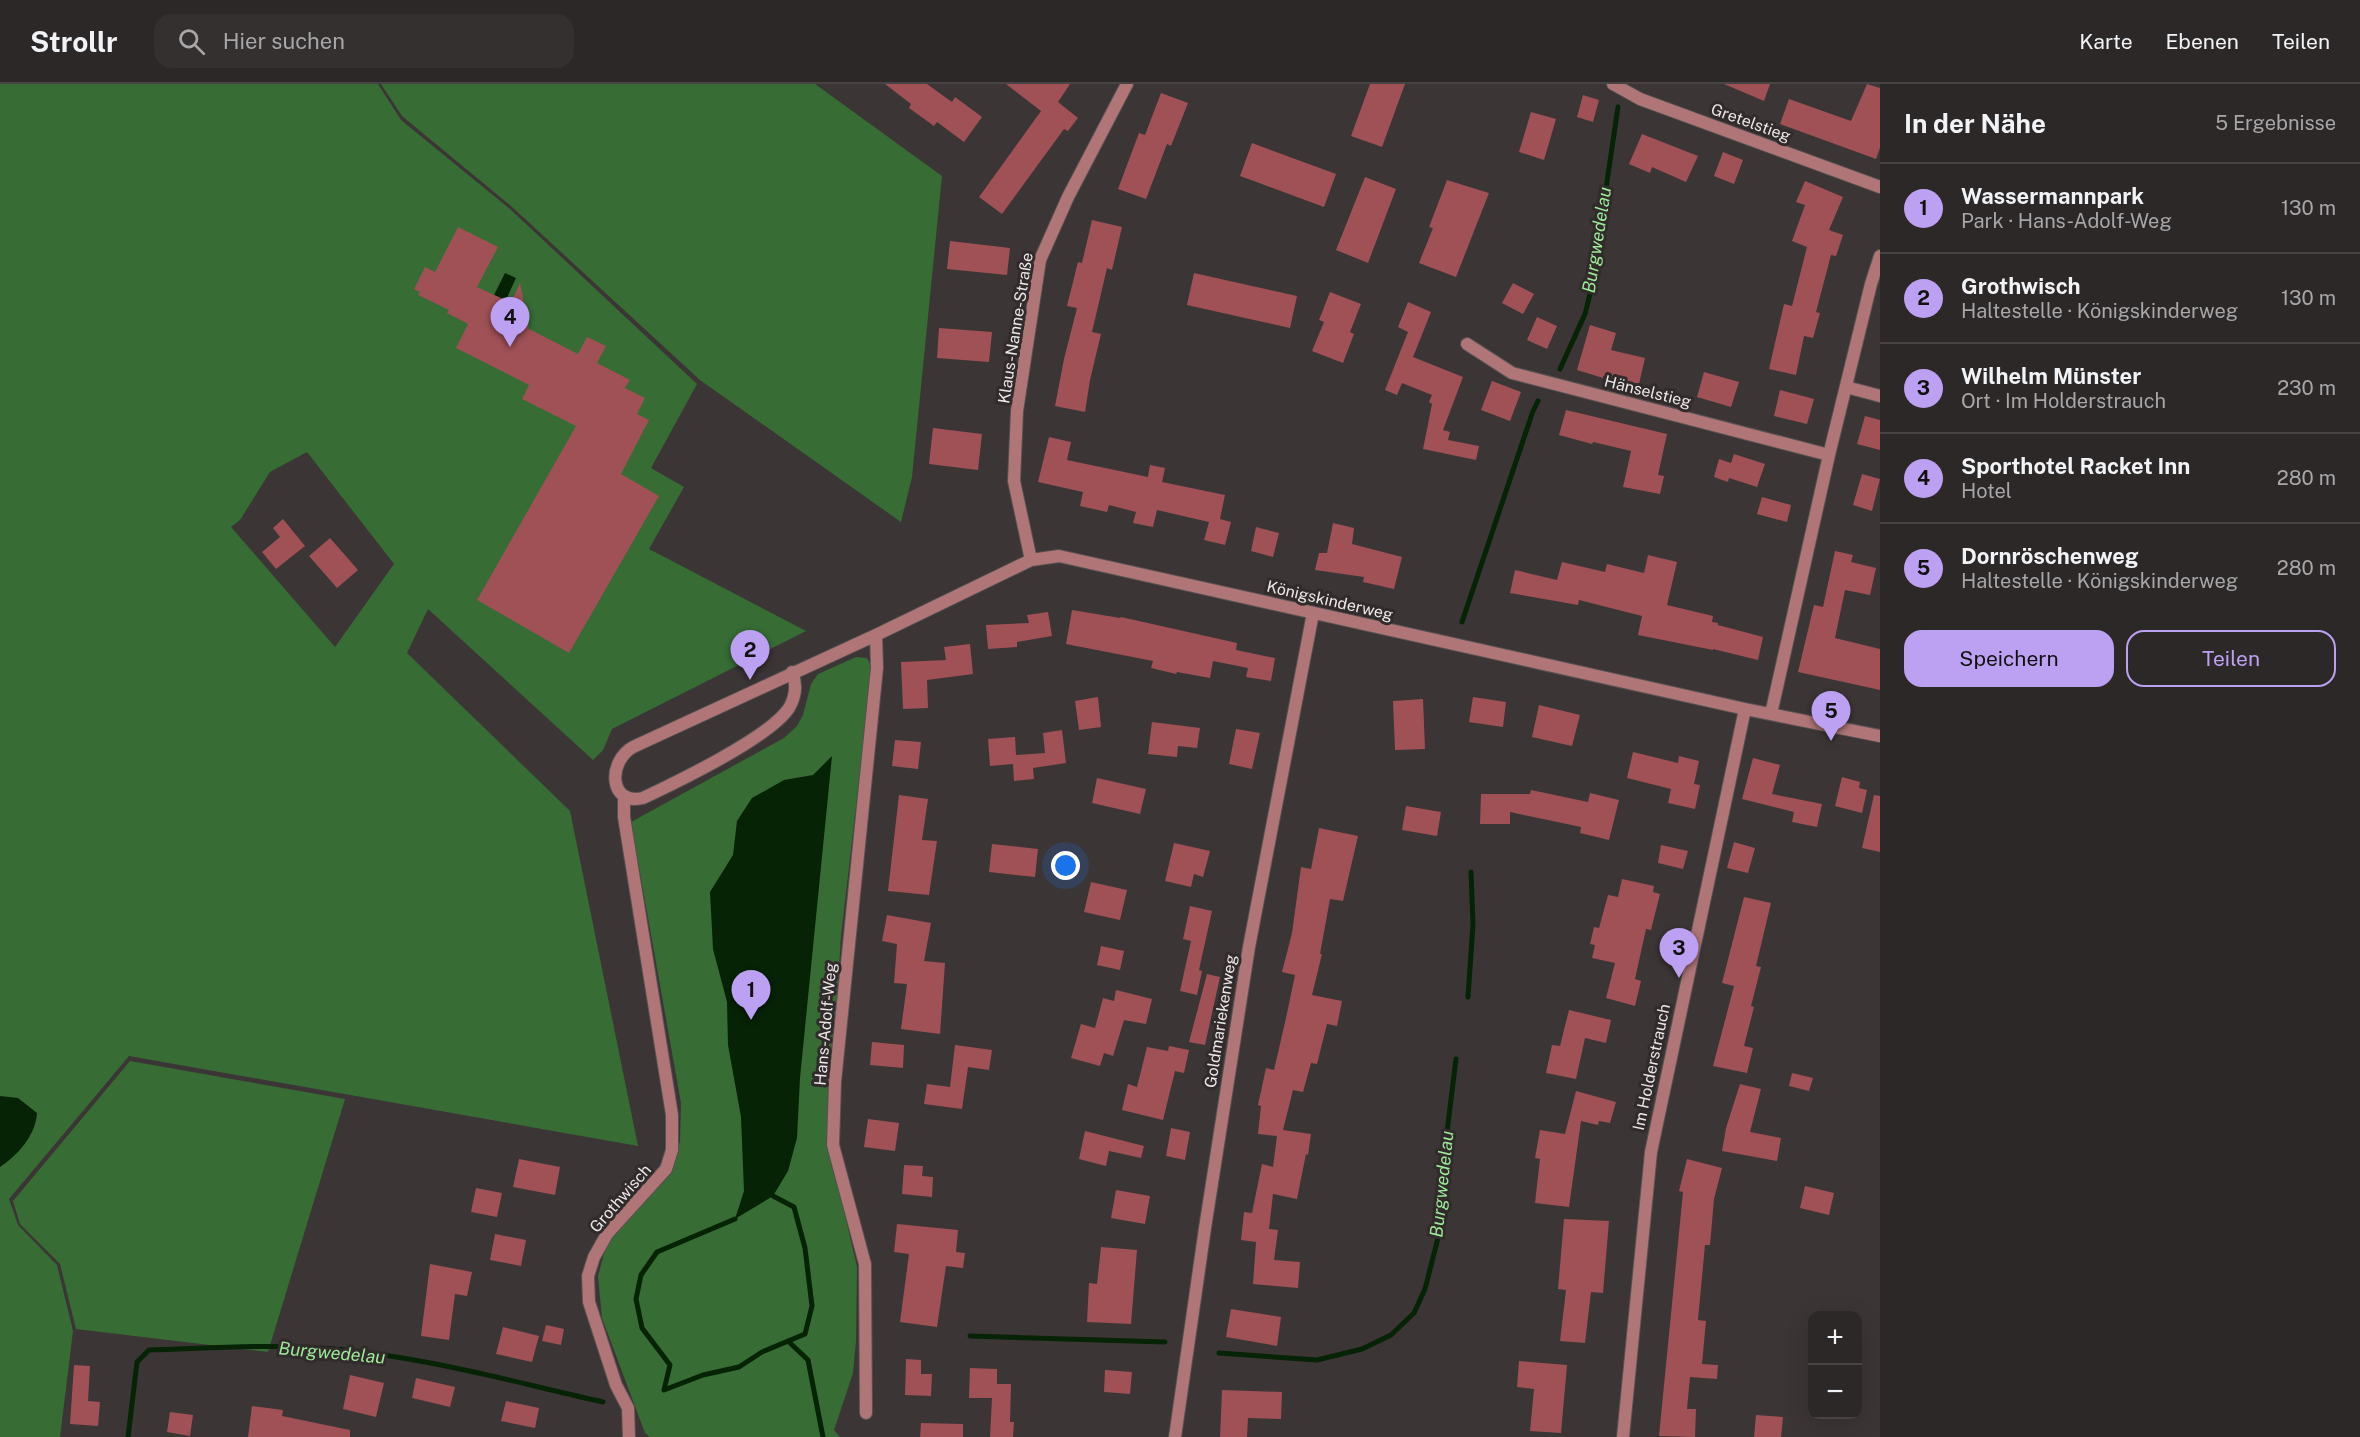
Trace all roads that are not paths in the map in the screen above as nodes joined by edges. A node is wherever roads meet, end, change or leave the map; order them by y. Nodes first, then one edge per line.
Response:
1 (1127, 84) edge
2 (1613, 84) edge
3 (1880, 187) edge
4 (1880, 256) edge
5 (1467, 344) dead end
6 (1846, 387) junction
7 (1880, 396) edge
8 (1829, 454) junction
9 (1031, 560) junction
10 (1313, 613) junction
11 (876, 635) junction
12 (792, 672) junction
13 (1745, 709) junction
14 (1771, 714) junction
15 (1880, 736) edge
16 (624, 796) junction
17 (866, 1413) dead end
18 (629, 1437) edge
19 (1175, 1437) edge
20 (1623, 1437) edge

1 - 9 street, Klaus-Nanne-Straße
2 - 3 street, Gretelstieg
4 - 6 street
5 - 8 street, Hänselstieg
6 - 7 street
6 - 8 street
8 - 14 street
9 - 10 street, Königskinderweg
9 - 11 street, Königskinderweg
10 - 13 street, Königskinderweg
10 - 19 street, Goldmariekenweg
11 - 12 street, Königskinderweg
11 - 17 street, Hans-Adolf-Weg
12 - 16 street
12 - 16 street, Königskinderweg
13 - 14 street, Königskinderweg
13 - 20 street, Im Holderstrauch
14 - 15 street, Königskinderweg
16 - 18 street, Grothwisch

